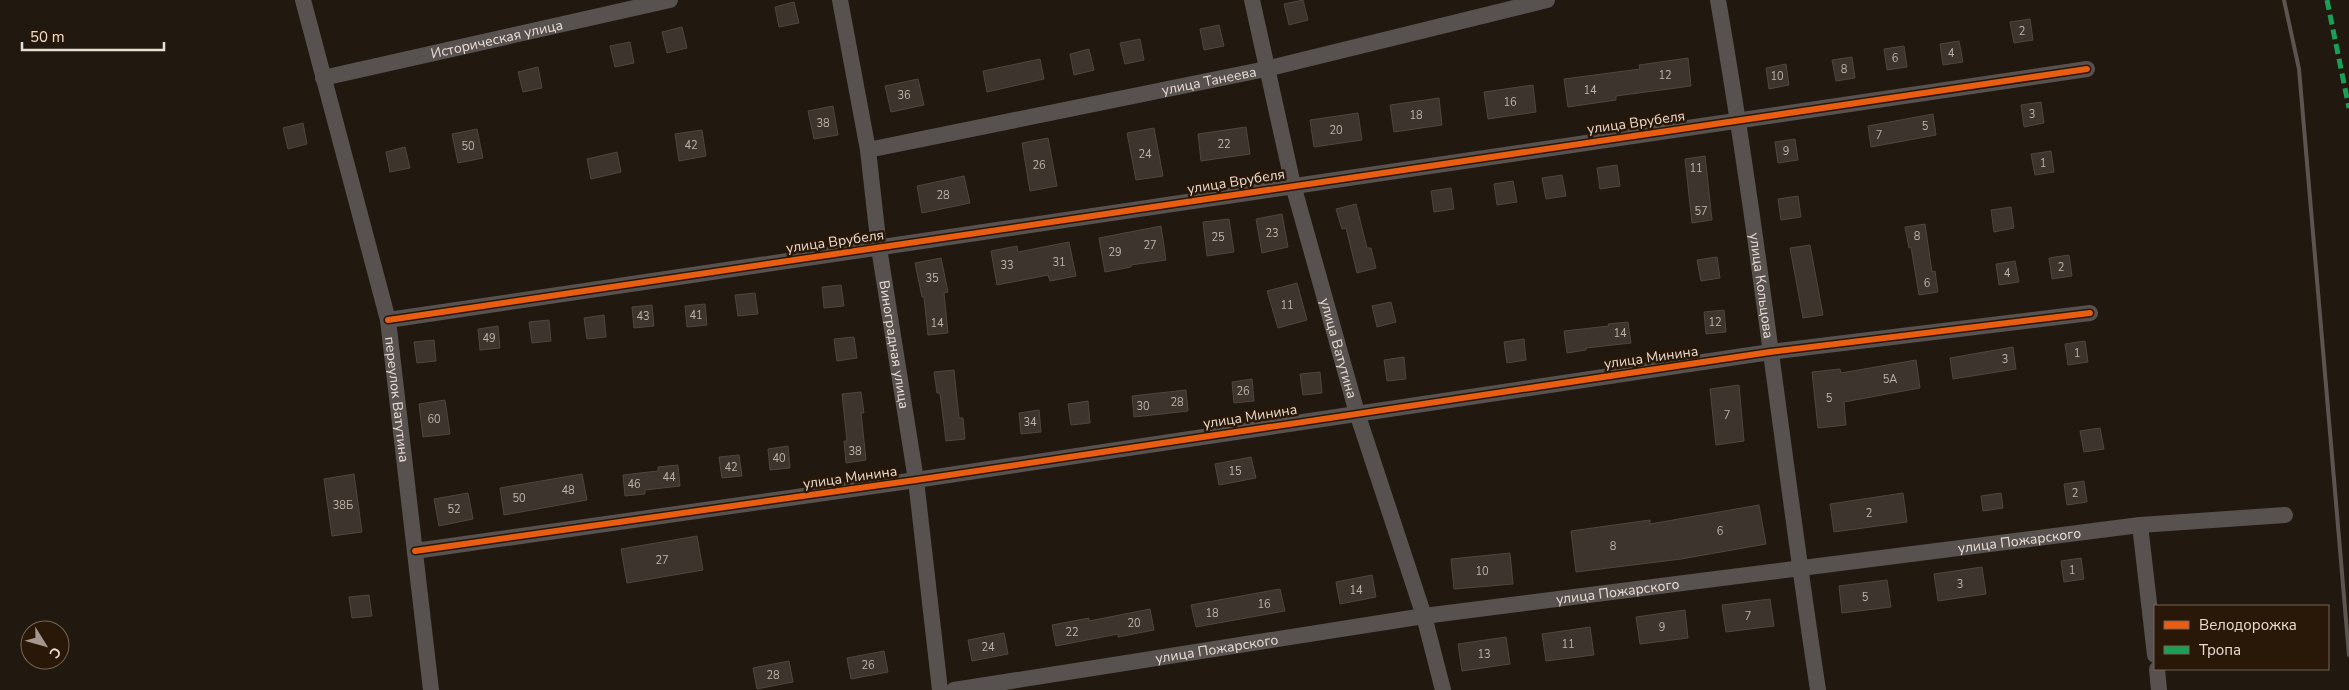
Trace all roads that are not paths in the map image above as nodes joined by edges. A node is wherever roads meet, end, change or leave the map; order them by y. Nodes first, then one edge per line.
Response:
1 (303, 0) edge
2 (670, 0) edge
3 (840, 0) edge
4 (1252, 0) edge
5 (1547, 0) edge
6 (1718, 0) edge
7 (1266, 69) junction
8 (2087, 69) dead end
9 (323, 78) junction
10 (1739, 119) junction
11 (868, 150) junction
12 (1293, 185) junction
13 (879, 248) junction
14 (2090, 313) dead end
15 (388, 320) junction
16 (1770, 352) junction
17 (1357, 413) junction
18 (916, 480) junction
19 (2285, 514) dead end
20 (2140, 525) junction
21 (415, 551) junction
22 (1799, 569) junction
23 (1424, 616) junction
24 (2154, 646) edge
25 (2157, 670) edge
26 (431, 690) edge
27 (940, 690) edge
28 (954, 690) edge
29 (1442, 690) edge
30 (1818, 690) edge
31 (2159, 690) edge

1 - 9 street, переулок Ватутина
2 - 9 street, Историческая улица
3 - 11 street, Виноградная улица
4 - 7 street, улица Ватутина
5 - 7 street, улица Танеева
6 - 10 street, улица Кольцова
7 - 11 street, улица Танеева
7 - 12 street, улица Ватутина
8 - 10 street, улица Врубеля
9 - 15 street, переулок Ватутина
10 - 12 street, улица Врубеля
10 - 16 street, улица Кольцова
11 - 13 street, Виноградная улица
12 - 13 street, улица Врубеля
12 - 17 street, улица Ватутина
13 - 15 street, улица Врубеля
13 - 18 street, Виноградная улица
14 - 16 street, улица Минина
15 - 21 street, переулок Ватутина
16 - 17 street, улица Минина
16 - 22 street, улица Кольцова
17 - 18 street, улица Минина
17 - 23 street, улица Ватутина
18 - 21 street, улица Минина
18 - 27 street, Виноградная улица
19 - 20 street, улица Пожарского
20 - 22 street, улица Пожарского
20 - 24 street
21 - 26 street, переулок Ватутина
22 - 23 street, улица Пожарского
22 - 30 street, улица Кольцова
23 - 28 street, улица Пожарского
23 - 29 street, улица Ватутина
25 - 31 street

